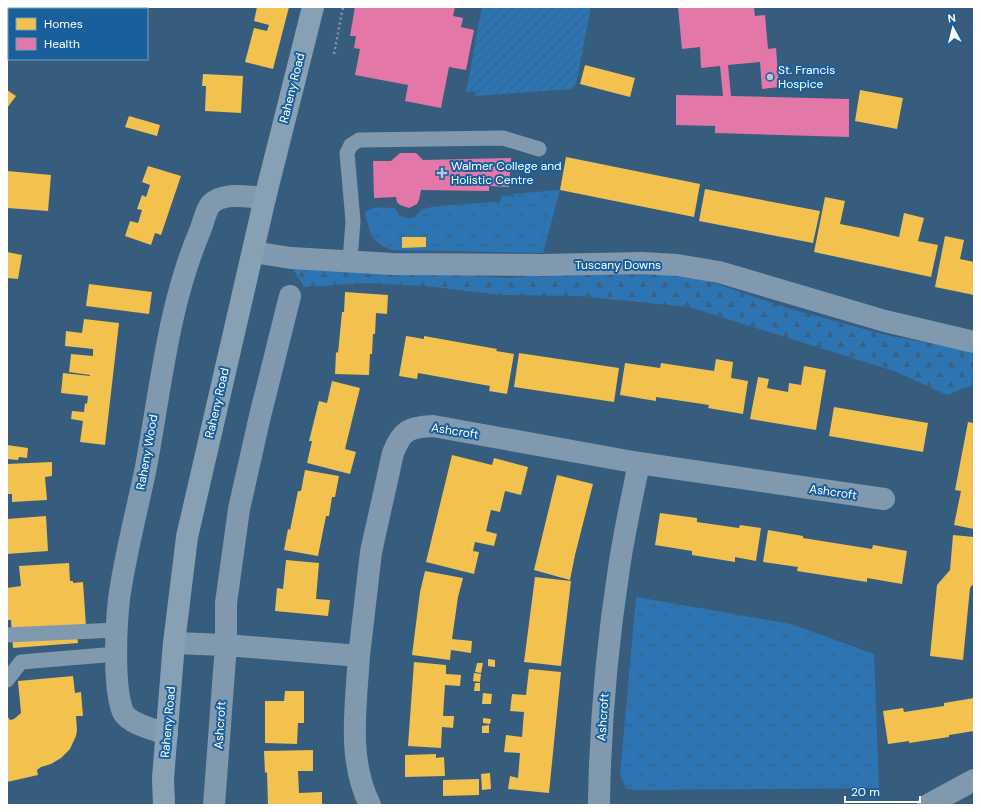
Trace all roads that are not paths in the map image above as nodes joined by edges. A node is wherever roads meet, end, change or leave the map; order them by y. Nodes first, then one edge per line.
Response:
1 (313, 7) edge
2 (539, 149) dead end
3 (265, 198) junction
4 (252, 252) junction
5 (350, 261) junction
6 (290, 296) dead end
7 (974, 342) edge
8 (639, 463) junction
9 (884, 499) dead end
10 (117, 630) junction
11 (7, 635) edge
12 (174, 643) junction
13 (226, 645) junction
14 (117, 654) junction
15 (359, 656) junction
16 (7, 680) edge
17 (167, 734) junction
18 (974, 780) edge
19 (164, 805) edge
20 (214, 805) edge
21 (370, 805) edge
22 (599, 805) edge
23 (928, 805) edge

1 - 3 main road, Raheny Road
2 - 5 lane
3 - 4 main road, Raheny Road
3 - 10 street, Raheny Wood
4 - 5 street, Tuscany Downs
4 - 12 main road, Raheny Road
5 - 7 street, Tuscany Downs
6 - 13 street, Ashcroft
8 - 9 street, Ashcroft
8 - 15 street, Ashcroft
8 - 22 street, Ashcroft
10 - 11 lane
10 - 14 street, Raheny Wood
12 - 13 street
12 - 17 main road, Raheny Road
13 - 15 street
13 - 20 street, Ashcroft
14 - 16 lane
14 - 17 street, Raheny Wood
15 - 21 street, Ashcroft
17 - 19 main road, Raheny Road
18 - 23 street

